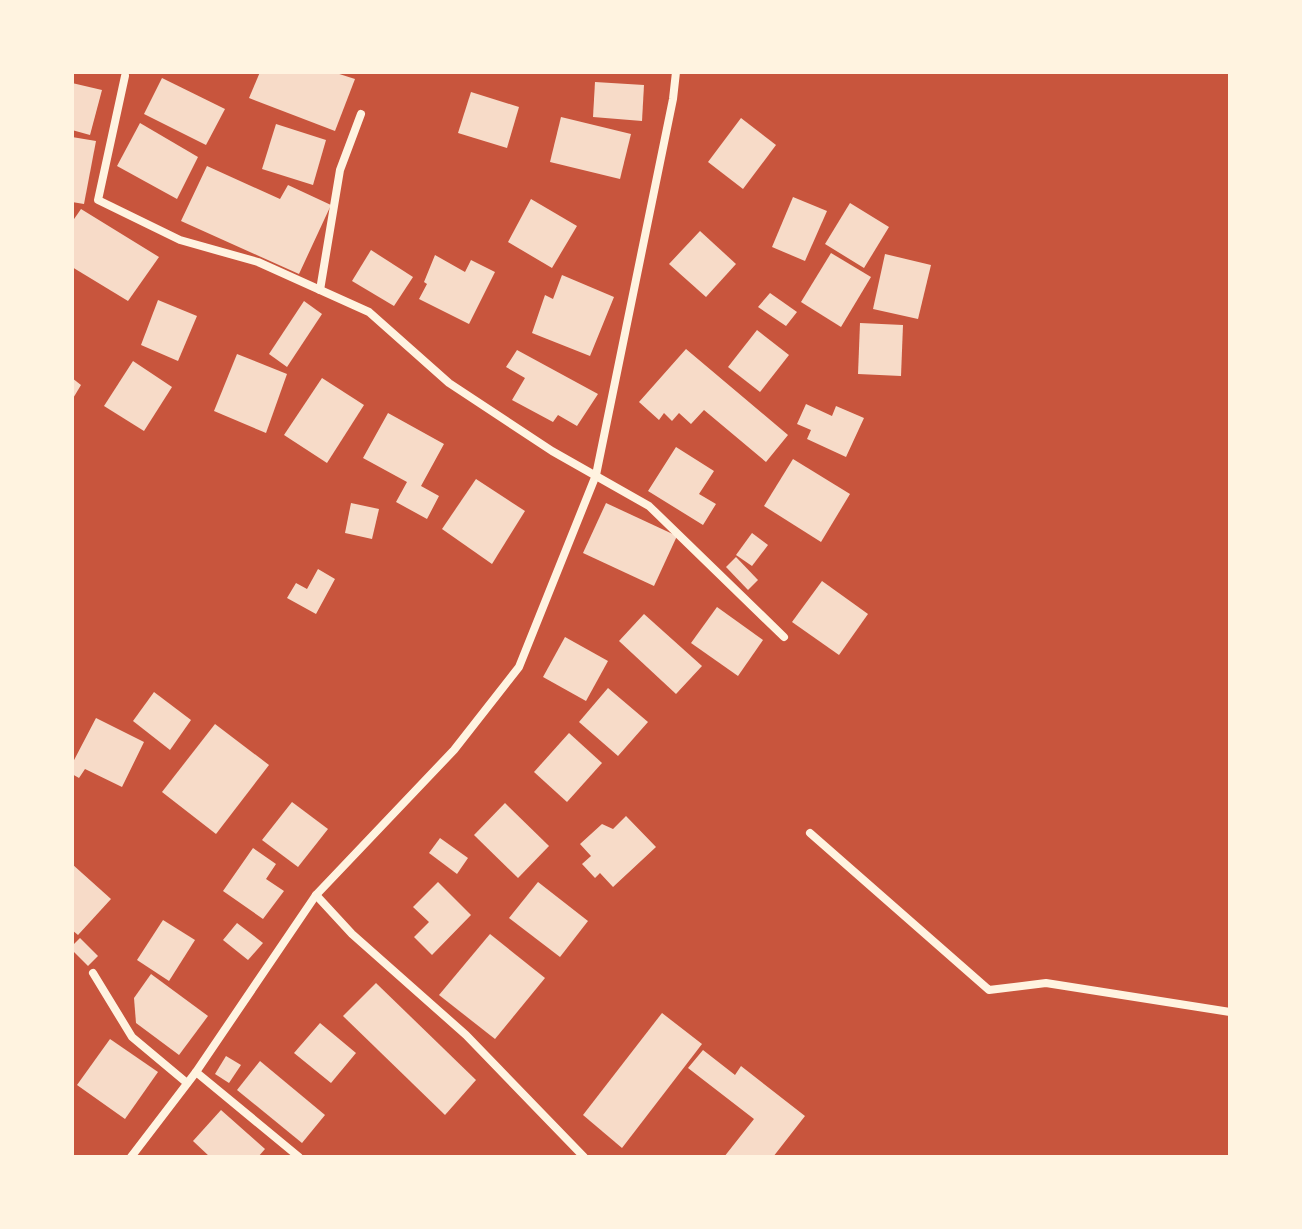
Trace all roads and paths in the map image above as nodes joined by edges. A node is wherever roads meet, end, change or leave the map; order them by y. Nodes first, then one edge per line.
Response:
1 (676, 72) edge
2 (125, 76) dead end
3 (361, 114) dead end
4 (320, 290) junction
5 (596, 475) junction
6 (784, 637) dead end
7 (810, 833) dead end
8 (316, 895) junction
9 (93, 973) dead end
10 (1230, 1012) edge
11 (196, 1072) junction
12 (187, 1083) junction
13 (131, 1157) edge
14 (299, 1157) edge
15 (584, 1157) edge

1 - 5 street
2 - 4 street
3 - 4 street
4 - 5 street
5 - 6 street
5 - 8 street
7 - 10 street
8 - 11 street
8 - 15 street
9 - 12 street
11 - 12 street
11 - 14 street
12 - 13 street

